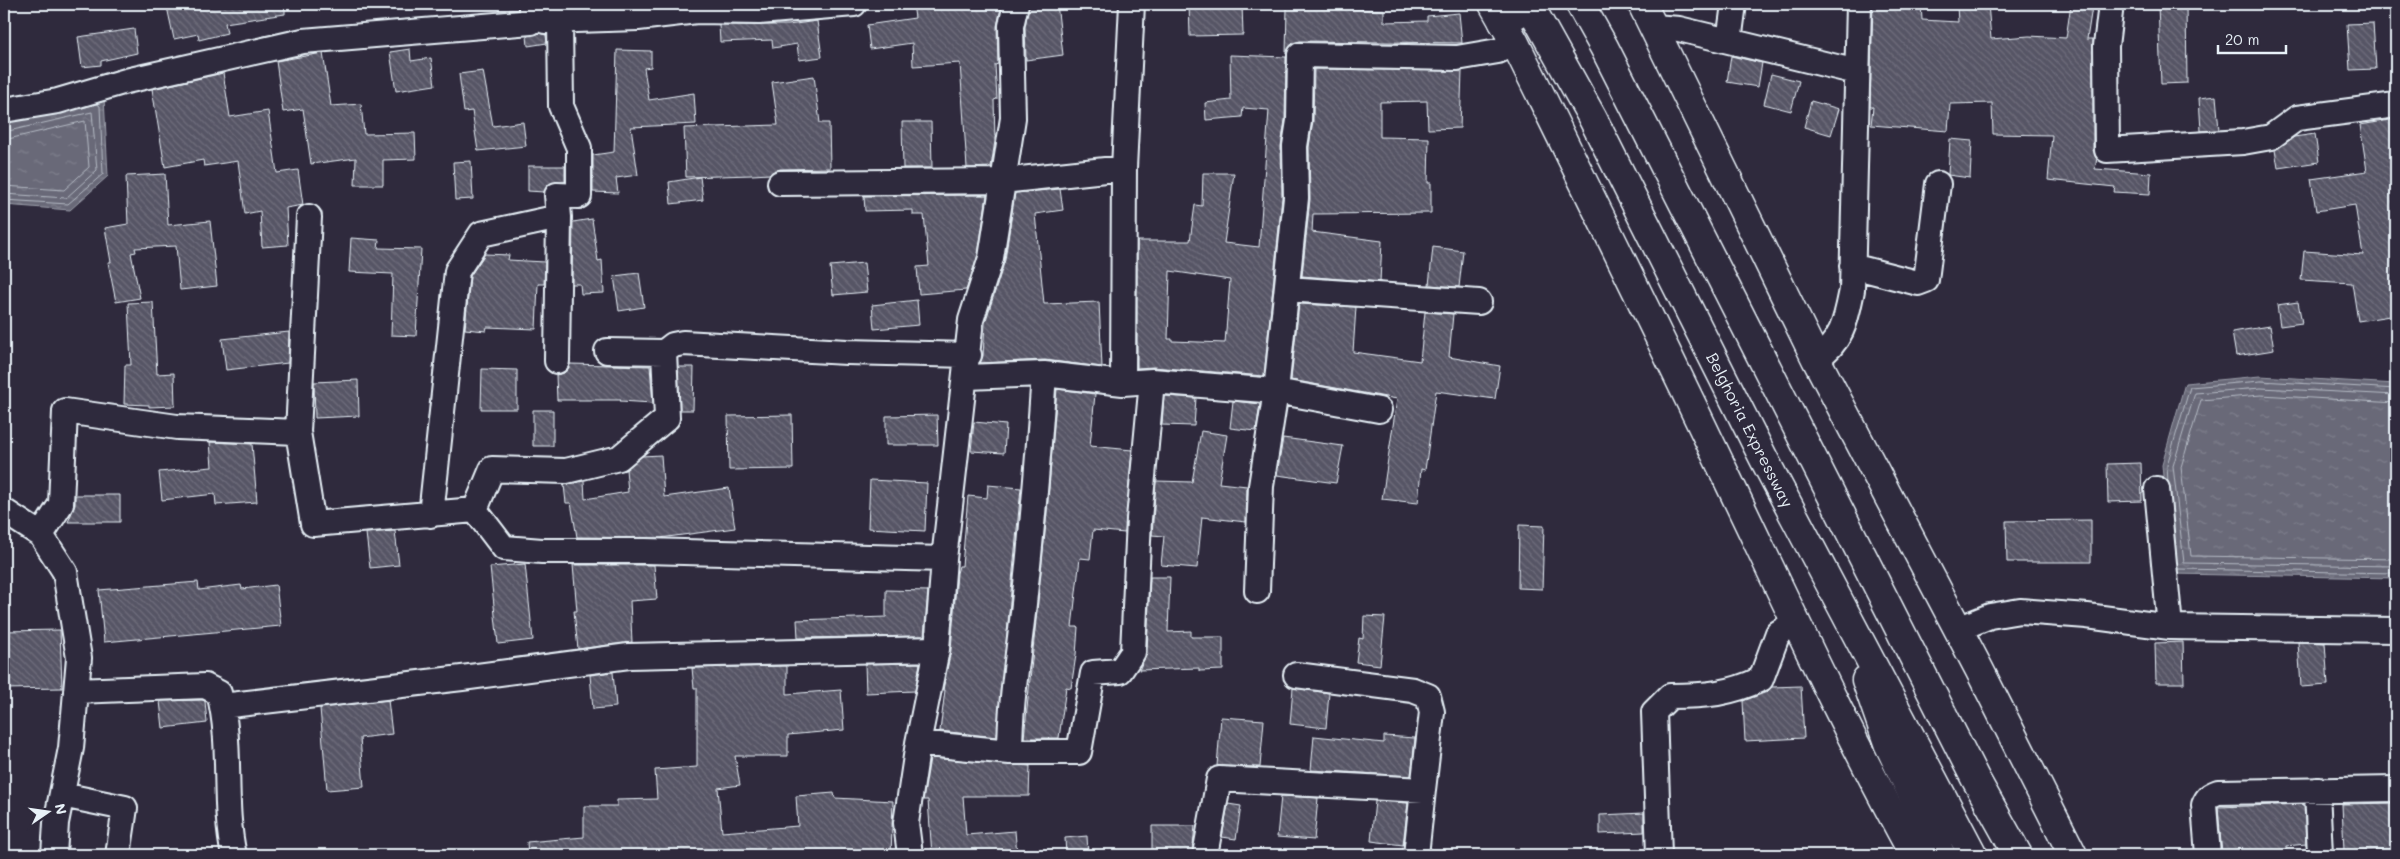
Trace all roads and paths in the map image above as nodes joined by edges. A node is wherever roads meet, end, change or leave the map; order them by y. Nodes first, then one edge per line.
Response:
1 (854, 4) edge
2 (1016, 4) edge
3 (1132, 4) edge
4 (1580, 4) edge
5 (1734, 4) edge
6 (1859, 4) edge
7 (2111, 4) edge
8 (1531, 5) edge
9 (531, 13) edge
10 (1648, 15) edge
11 (560, 20) junction
12 (1504, 23) edge
13 (1729, 41) junction
14 (1857, 72) junction
15 (2396, 105) edge
16 (4, 110) edge
17 (1124, 168) junction
18 (1002, 181) junction
19 (780, 183) dead end
20 (1938, 184) dead end
21 (309, 217) dead end
22 (559, 217) junction
23 (1852, 266) junction
24 (1288, 289) junction
25 (1479, 302) dead end
26 (607, 351) dead end
27 (664, 352) junction
28 (1821, 356) junction
29 (556, 361) dead end
30 (968, 366) junction
31 (1044, 374) junction
32 (1152, 381) junction
33 (1123, 383) junction
34 (1276, 391) junction
35 (1379, 410) dead end
36 (298, 432) junction
37 (2157, 488) dead end
38 (4, 510) edge
39 (475, 510) junction
40 (432, 515) junction
41 (41, 535) junction
42 (944, 559) junction
43 (1257, 592) dead end
44 (1838, 598) junction
45 (1796, 622) junction
46 (1972, 623) junction
47 (2170, 627) junction
48 (2396, 630) edge
49 (937, 650) junction
50 (1296, 675) dead end
51 (76, 691) junction
52 (222, 706) junction
53 (918, 743) junction
54 (1010, 752) junction
55 (2396, 789) edge
56 (1423, 790) junction
57 (2317, 790) junction
58 (62, 795) junction
59 (54, 855) edge
60 (118, 855) edge
61 (234, 855) edge
62 (910, 855) edge
63 (1205, 855) edge
64 (1416, 855) edge
65 (1659, 855) edge
66 (1914, 855) edge
67 (1941, 855) edge
68 (1973, 855) edge
69 (2018, 855) edge
70 (2073, 855) edge
71 (2208, 855) edge
72 (2320, 855) edge

1 - 11 street
2 - 18 street
3 - 17 street
4 - 69 main road
5 - 13 street
6 - 14 street
7 - 15 street
8 - 12 main road
8 - 44 main road, Belghoria Expressway
9 - 11 street
9 - 16 street
10 - 13 street
10 - 28 main road
11 - 22 street
12 - 24 street
12 - 45 main road
13 - 14 street
14 - 23 street
17 - 18 street
17 - 33 street
18 - 19 street
18 - 30 street
20 - 23 street
21 - 36 street
22 - 29 street
22 - 40 street
23 - 28 street
24 - 25 street
24 - 34 street
26 - 27 street
27 - 30 street
27 - 39 street
28 - 46 main road
30 - 31 street
30 - 42 street
31 - 33 street
31 - 54 street
32 - 33 street
32 - 34 street
32 - 54 street
34 - 35 street
34 - 43 street
36 - 40 street
36 - 41 street
37 - 47 street
38 - 41 street
39 - 40 street
39 - 42 street
41 - 51 street
42 - 49 street
44 - 67 main road
44 - 68 main road, Belghoria Expressway
45 - 65 street
45 - 66 main road
46 - 47 street
46 - 70 main road
47 - 48 street
49 - 52 street
49 - 53 street
50 - 56 street
51 - 52 street
51 - 58 street
52 - 61 street
53 - 54 street
53 - 62 street
55 - 57 street
56 - 63 street
56 - 64 street
57 - 71 street
57 - 72 street
58 - 59 street
58 - 60 street

